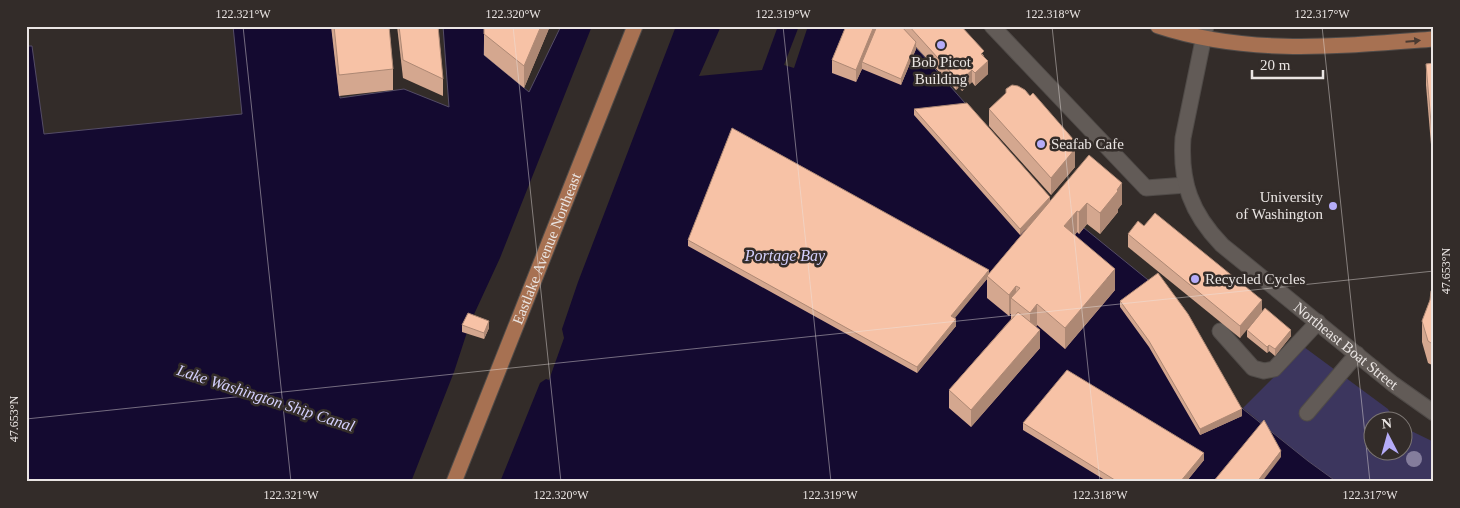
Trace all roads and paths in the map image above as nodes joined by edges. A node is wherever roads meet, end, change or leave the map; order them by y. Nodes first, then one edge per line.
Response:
1 (635, 26) edge
2 (992, 26) edge
3 (1158, 26) edge
4 (1204, 32) edge
5 (1434, 39) edge
6 (1186, 185) junction
7 (1318, 322) junction
8 (1220, 331) dead end
9 (1357, 354) junction
10 (1306, 413) dead end
11 (1434, 413) edge
12 (456, 477) edge

1 - 12 main road, Eastlake Avenue Northeast
2 - 6 street
3 - 4 main road
4 -> 5 main road
4 - 6 street, Northeast Boat Street
6 - 7 street, Northeast Boat Street
7 - 8 street
7 - 9 street, Northeast Boat Street
9 - 10 street
9 - 11 street, Northeast Boat Street

